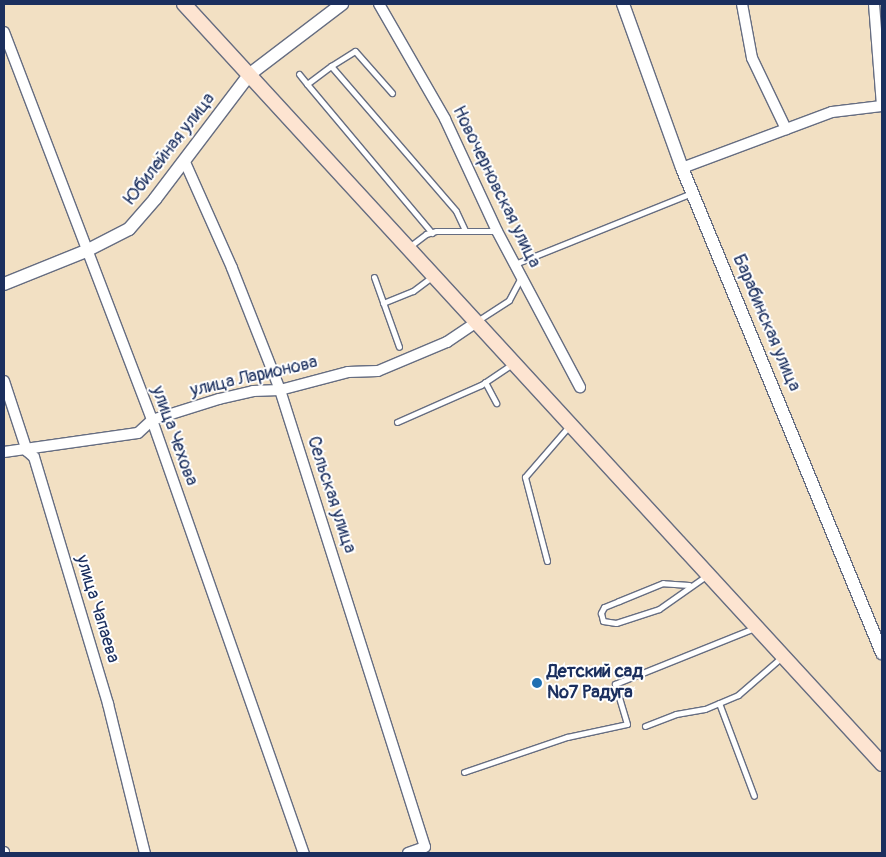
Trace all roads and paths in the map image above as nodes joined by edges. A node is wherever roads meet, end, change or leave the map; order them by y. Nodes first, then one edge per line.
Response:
1 (184, 4) edge
2 (342, 4) edge
3 (379, 4) edge
4 (623, 4) edge
5 (742, 4) edge
6 (874, 4) edge
7 (4, 32) edge
8 (331, 66) junction
9 (250, 74) junction
10 (299, 74) dead end
11 (307, 84) junction
12 (392, 94) dead end
13 (882, 106) edge
14 (786, 130) junction
15 (184, 160) junction
16 (682, 168) junction
17 (692, 193) junction
18 (465, 230) junction
19 (497, 231) junction
20 (432, 233) junction
21 (409, 248) junction
22 (86, 251) junction
23 (515, 264) junction
24 (435, 276) junction
25 (374, 277) dead end
26 (521, 277) junction
27 (4, 284) edge
28 (383, 303) junction
29 (477, 322) junction
30 (399, 347) dead end
31 (514, 362) junction
32 (4, 380) edge
33 (485, 382) junction
34 (580, 387) dead end
35 (280, 390) junction
36 (496, 403) dead end
37 (152, 420) junction
38 (397, 422) dead end
39 (571, 424) junction
40 (27, 451) junction
41 (4, 452) edge
42 (547, 561) dead end
43 (709, 575) junction
44 (689, 585) junction
45 (757, 627) junction
46 (882, 653) edge
47 (784, 656) junction
48 (719, 703) junction
49 (645, 726) dead end
50 (882, 764) edge
51 (464, 772) dead end
52 (754, 796) dead end
53 (145, 853) edge
54 (304, 853) edge
55 (408, 853) edge

1 - 9 main road
2 - 9 street, Юбилейная улица
3 - 19 street, Новочерновская улица
4 - 16 street, Барабинская улица
5 - 14 street
6 - 13 street
7 - 22 street, улица Чехова
8 - 11 lane
8 - 12 lane
8 - 18 lane
9 - 15 street, Юбилейная улица
9 - 21 main road
10 - 11 lane
11 - 20 lane
13 - 14 street
14 - 16 street
15 - 22 street, Юбилейная улица
15 - 35 street, Сельская улица
16 - 17 street, Барабинская улица
17 - 23 lane
17 - 46 street, Барабинская улица
18 - 19 lane
18 - 20 lane
19 - 23 street, Новочерновская улица
20 - 21 lane
21 - 24 main road
22 - 27 street, Юбилейная улица
22 - 37 street, улица Чехова
23 - 26 street, Новочерновская улица
24 - 28 lane
24 - 29 main road
25 - 28 lane
26 - 29 lane
26 - 34 street, Новочерновская улица
28 - 30 lane
29 - 31 main road
29 - 35 street, улица Ларионова
31 - 33 lane
31 - 39 main road
32 - 40 street, улица Чапаева
33 - 36 lane
33 - 38 lane
35 - 37 street, улица Ларионова
35 - 55 street, Сельская улица
37 - 40 street, улица Ларионова
37 - 54 street, улица Чехова
39 - 42 lane
39 - 43 main road
40 - 41 street, улица Ларионова
40 - 53 street, улица Чапаева
43 - 44 lane
43 - 45 main road
44 - 44 lane
45 - 47 main road
45 - 51 lane
47 - 48 lane
47 - 50 main road
48 - 49 lane
48 - 52 lane

